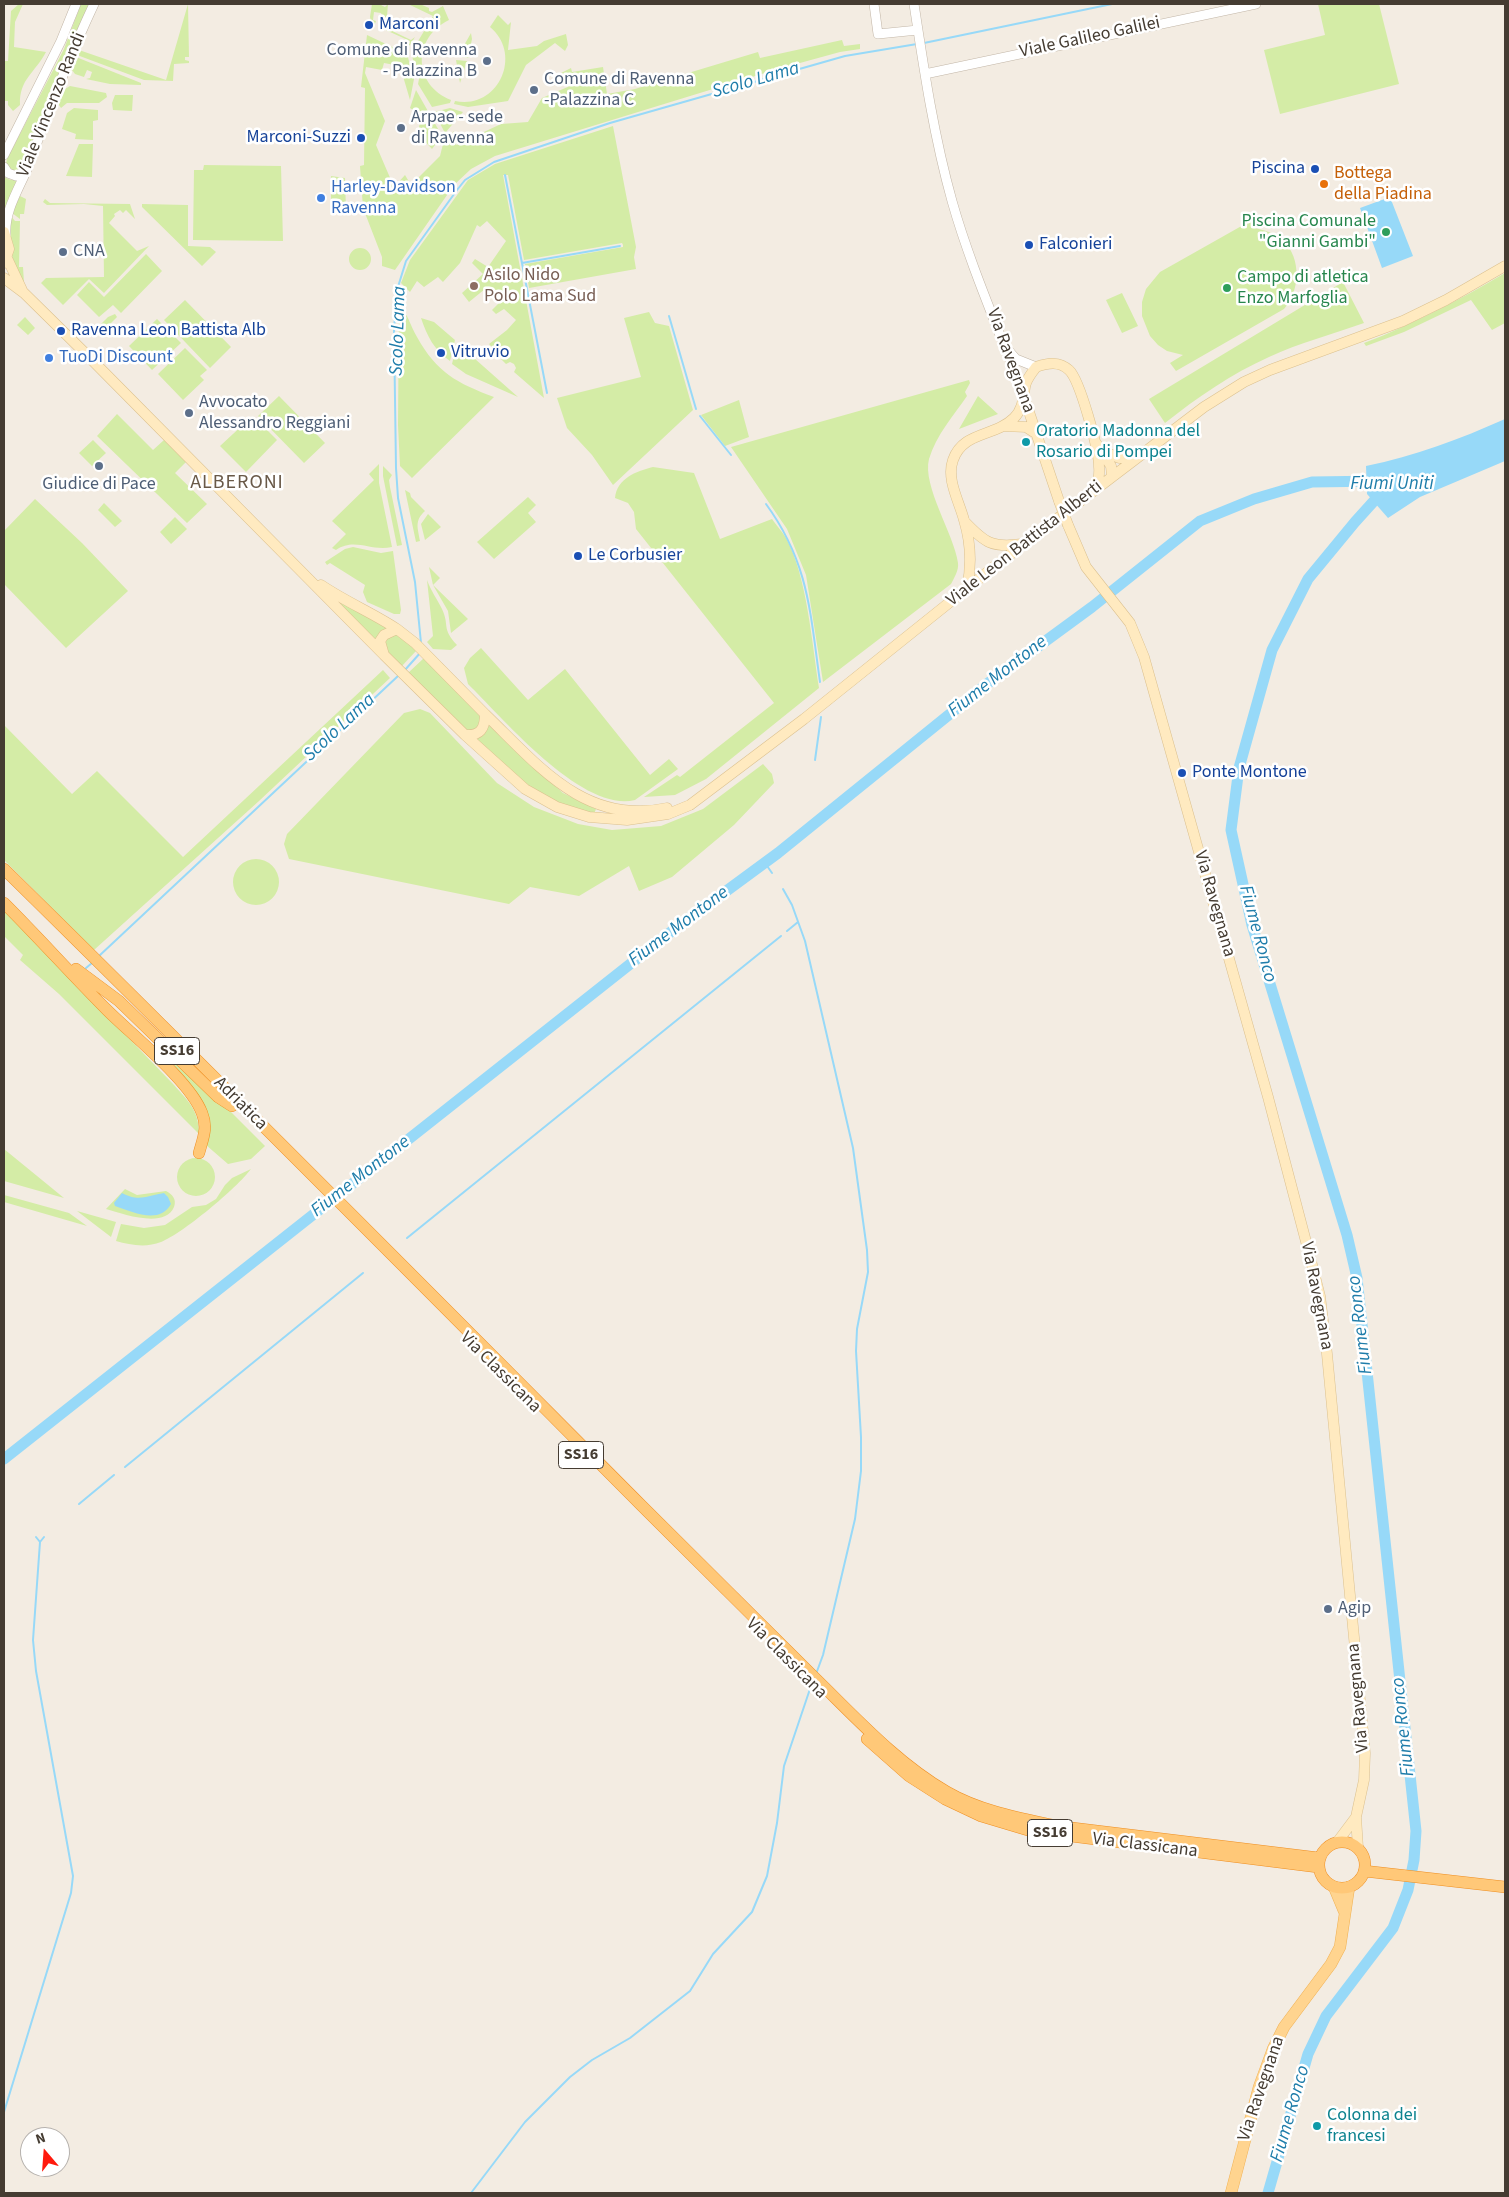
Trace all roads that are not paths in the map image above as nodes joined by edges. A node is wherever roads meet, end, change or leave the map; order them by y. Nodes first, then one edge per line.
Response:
1 (76, 4) edge
2 (94, 4) edge
3 (874, 4) edge
4 (914, 4) edge
5 (1256, 4) edge
6 (918, 30) junction
7 (925, 74) junction
8 (4, 155) edge
9 (4, 167) edge
10 (27, 168) junction
11 (5, 233) edge
12 (5, 261) edge
13 (1505, 266) edge
14 (4, 278) edge
15 (24, 293) junction
16 (1004, 341) junction
17 (1036, 366) junction
18 (1025, 400) junction
19 (1004, 426) junction
20 (1037, 434) junction
21 (1099, 446) junction
22 (1138, 457) junction
23 (1100, 465) junction
24 (1112, 476) junction
25 (1096, 490) junction
26 (965, 521) junction
27 (1024, 544) junction
28 (992, 545) junction
29 (971, 560) junction
30 (993, 567) junction
31 (302, 572) junction
32 (967, 588) junction
33 (397, 629) junction
34 (384, 655) junction
35 (485, 714) junction
36 (465, 736) junction
37 (703, 796) junction
38 (4, 869) edge
39 (4, 878) edge
40 (4, 903) edge
41 (51, 950) junction
42 (82, 951) junction
43 (100, 968) junction
44 (232, 1106) junction
45 (260, 1128) junction
46 (199, 1153) dead end
47 (368, 1235) joint
48 (1356, 1817) junction
49 (1338, 1842) junction
50 (1358, 1848) junction
51 (1319, 1863) junction
52 (1365, 1867) junction
53 (1458, 1878) junction
54 (1505, 1880) edge
55 (1334, 1887) junction
56 (1349, 1887) junction
57 (1505, 1887) edge
58 (1344, 1911) junction
59 (1231, 2193) edge

1 - 8 street, Viale Vincenzo Randi
2 - 10 street, Viale Vincenzo Randi
3 - 6 street
4 - 6 street, Via Ravegnana
5 - 7 street, Viale Galileo Galilei
6 - 7 street, Via Ravegnana
7 - 16 street, Via Ravegnana
9 - 10 street
10 - 11 street, Viale Vincenzo Randi
11 - 12 main road
12 - 15 main road
13 - 22 main road, Viale Leon Battista Alberti
14 - 15 main road
15 - 31 main road
16 - 17 street
16 - 18 street, Via Ravegnana
17 - 18 main road
17 - 21 main road
18 - 19 main road
18 - 20 main road, Via Ravegnana
19 - 20 main road
19 - 26 main road
20 - 48 main road, Via Ravegnana, bridge
21 - 22 main road
21 - 23 main road
21 - 24 main road
22 - 24 main road, Viale Leon Battista Alberti
23 - 24 main road
23 - 25 main road
24 - 25 main road, Viale Leon Battista Alberti
25 - 27 main road, Viale Leon Battista Alberti
26 - 28 main road
26 - 29 main road
27 - 28 main road
27 - 30 main road, Viale Leon Battista Alberti
28 - 30 main road
29 - 30 main road
29 - 32 main road
30 - 32 main road, Viale Leon Battista Alberti
31 - 33 main road
31 - 34 main road
32 - 37 main road, Viale Leon Battista Alberti
33 - 34 main road
33 - 35 main road, Viale Leon Battista Alberti
34 - 36 main road, Viale Leon Battista Alberti
35 - 36 main road
35 - 37 main road, Viale Leon Battista Alberti
36 - 37 main road, Viale Leon Battista Alberti
38 - 42 highway, Adriatica / SS16
39 - 42 highway, Adriatica / SS16
40 - 41 highway
41 - 44 highway
41 - 46 highway
42 - 43 highway, Adriatica / SS16
43 - 44 highway, Adriatica / SS16
43 - 45 highway, Adriatica / SS16
44 - 45 highway, Adriatica / SS16
45 - 47 highway, Adriatica / SS16
47 - 51 highway, Via Classicana / SS16
48 - 49 main road, Via Ravegnana
48 - 50 main road, Via Ravegnana
49 - 50 highway
49 - 51 highway
50 - 52 highway
51 - 55 highway
52 - 53 highway
52 - 56 highway
53 - 54 highway
53 - 57 highway
55 - 56 highway
55 - 58 main road, Via Ravegnana
56 - 58 main road, Via Ravegnana
58 - 59 main road, Via Ravegnana

